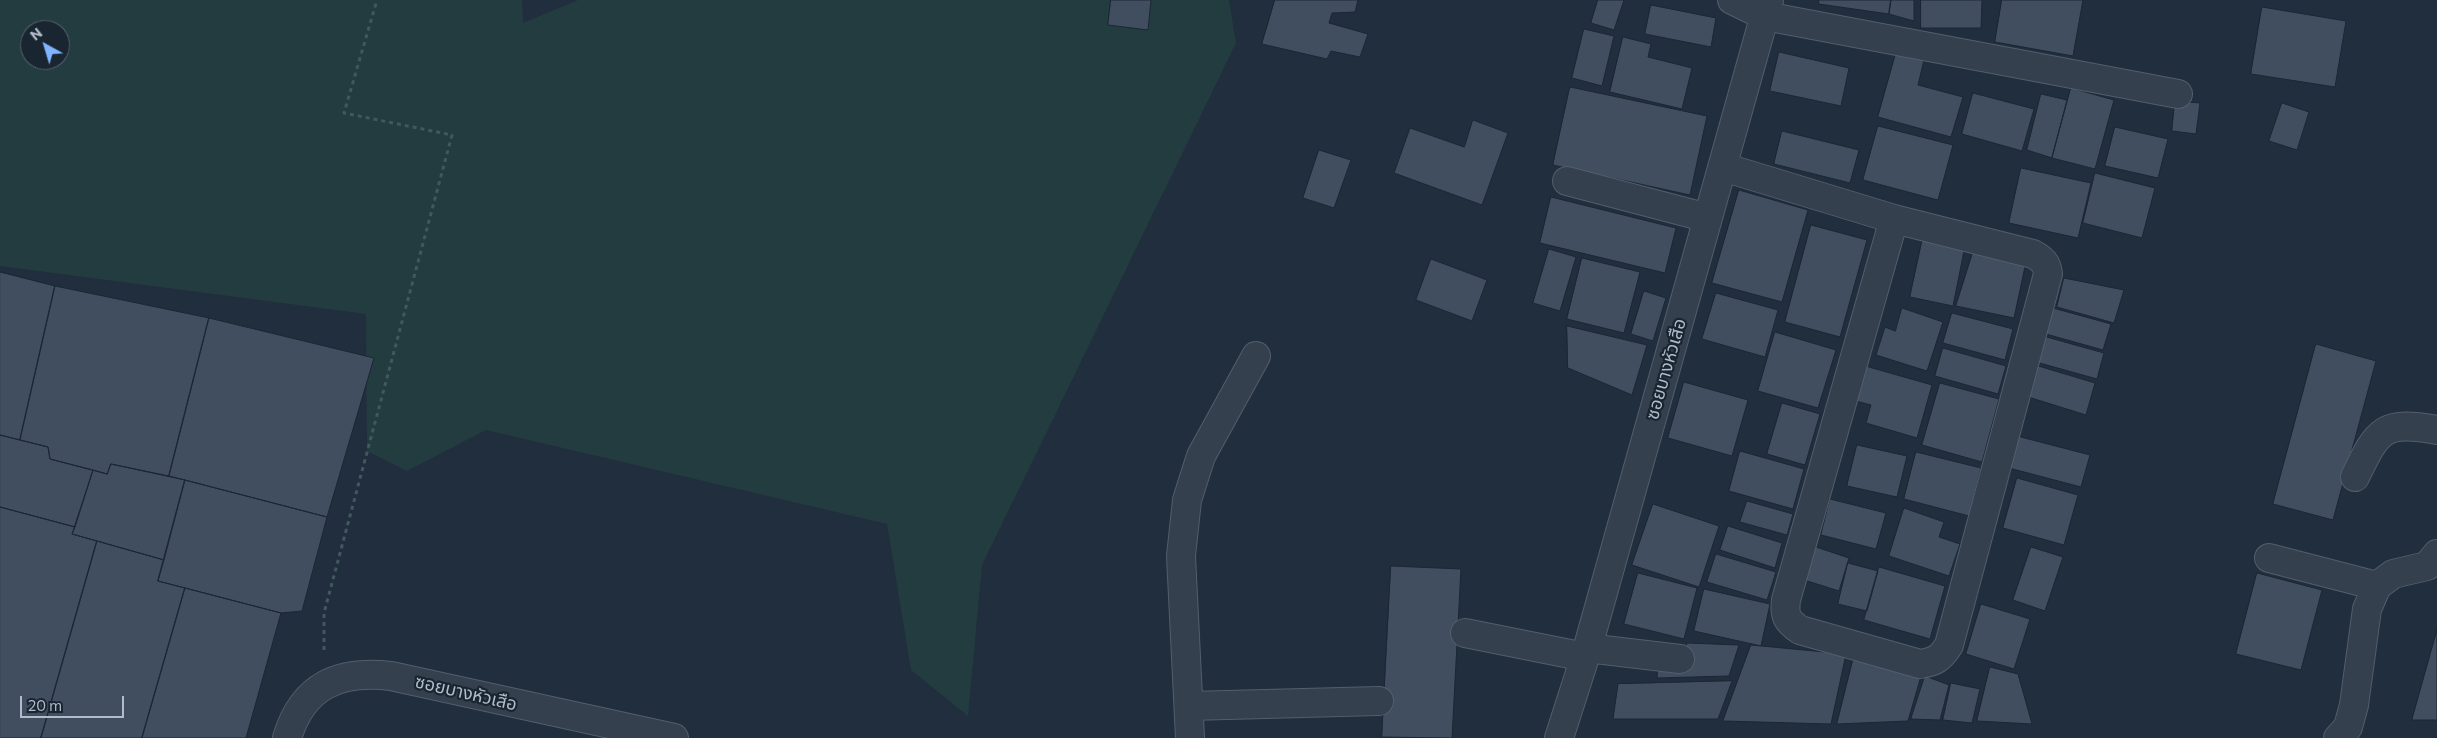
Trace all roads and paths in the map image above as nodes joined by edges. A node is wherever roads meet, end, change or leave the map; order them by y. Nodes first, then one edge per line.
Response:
1 (377, 0) edge
2 (1732, 0) edge
3 (1767, 8) edge
4 (2178, 94) dead end
5 (1723, 167) junction
6 (1567, 181) dead end
7 (1708, 218) junction
8 (1894, 219) junction
9 (1256, 356) dead end
10 (2437, 430) edge
11 (2355, 477) dead end
12 (2437, 554) edge
13 (2269, 558) dead end
14 (2377, 586) junction
15 (1465, 633) dead end
16 (1586, 652) junction
17 (1680, 659) dead end
18 (325, 684) junction
19 (1378, 701) dead end
20 (1189, 706) junction
21 (287, 738) edge
22 (674, 738) edge
23 (1190, 738) edge
24 (1559, 738) edge
25 (2338, 738) edge

1 - 18 path
2 - 3 street
3 - 4 street
3 - 5 street, ซอยบางหัวเสือ
5 - 7 street, ซอยบางหัวเสือ
5 - 8 street
6 - 7 street
7 - 16 street, ซอยบางหัวเสือ
8 - 8 street
9 - 20 street
10 - 11 street
12 - 14 street
13 - 14 street
14 - 25 street
15 - 16 street
16 - 17 street
16 - 24 street, ซอยบางหัวเสือ
18 - 21 street, ซอยบางหัวเสือ
18 - 22 street, ซอยบางหัวเสือ
19 - 20 street
20 - 23 street

